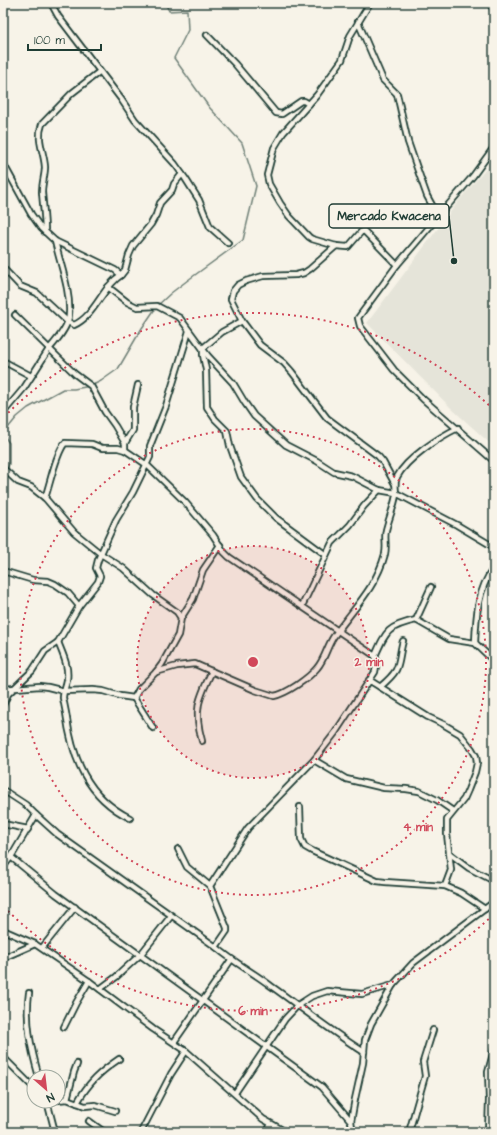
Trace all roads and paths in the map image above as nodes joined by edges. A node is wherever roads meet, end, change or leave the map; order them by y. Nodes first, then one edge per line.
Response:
1 (50, 3) edge
2 (370, 3) edge
3 (490, 3) edge
4 (494, 10) edge
5 (358, 22) junction
6 (207, 35) dead end
7 (99, 72) junction
8 (309, 104) junction
9 (494, 147) edge
10 (3, 163) edge
11 (182, 174) junction
12 (438, 216) junction
13 (46, 232) junction
14 (56, 241) junction
15 (228, 243) dead end
16 (336, 246) junction
17 (397, 265) junction
18 (3, 268) edge
19 (121, 275) junction
20 (108, 287) junction
21 (15, 316) dead end
22 (242, 321) junction
23 (68, 322) junction
24 (189, 331) junction
25 (203, 348) junction
26 (49, 349) junction
27 (3, 361) edge
28 (31, 376) junction
29 (138, 385) dead end
30 (3, 413) edge
31 (458, 428) junction
32 (125, 443) junction
33 (125, 450) junction
34 (494, 461) edge
35 (146, 465) junction
36 (3, 470) edge
37 (395, 484) junction
38 (379, 490) junction
39 (396, 493) junction
40 (45, 498) junction
41 (220, 546) junction
42 (494, 547) edge
43 (101, 554) junction
44 (326, 554) junction
45 (494, 568) edge
46 (3, 571) edge
47 (431, 587) dead end
48 (79, 606) junction
49 (302, 606) junction
50 (181, 618) junction
51 (416, 620) junction
52 (338, 631) junction
53 (403, 641) dead end
54 (58, 642) junction
55 (475, 643) junction
56 (375, 656) junction
57 (494, 661) edge
58 (212, 671) junction
59 (156, 672) junction
60 (369, 680) junction
61 (380, 687) junction
62 (15, 688) junction
63 (3, 689) edge
64 (64, 691) junction
65 (134, 698) junction
66 (3, 705) edge
67 (153, 728) dead end
68 (202, 741) dead end
69 (314, 760) junction
70 (3, 790) edge
71 (300, 807) dead end
72 (453, 811) junction
73 (36, 815) junction
74 (130, 818) dead end
75 (3, 824) edge
76 (28, 829) junction
77 (178, 849) dead end
78 (449, 853) junction
79 (11, 857) junction
80 (3, 867) edge
81 (494, 881) edge
82 (210, 886) junction
83 (445, 886) junction
84 (494, 902) edge
85 (75, 907) junction
86 (486, 909) junction
87 (171, 916) junction
88 (3, 930) edge
89 (35, 944) junction
90 (216, 947) junction
91 (42, 948) junction
92 (141, 954) junction
93 (3, 958) edge
94 (231, 960) junction
95 (89, 981) junction
96 (393, 985) junction
97 (100, 989) junction
98 (29, 993) dead end
99 (204, 1000) junction
100 (298, 1005) junction
101 (64, 1027) dead end
102 (433, 1030) dead end
103 (174, 1042) junction
104 (266, 1047) junction
105 (494, 1050) edge
106 (186, 1051) junction
107 (364, 1052) junction
108 (3, 1057) edge
109 (119, 1059) dead end
110 (77, 1064) dead end
111 (36, 1069) edge
112 (26, 1080) edge
113 (235, 1093) junction
114 (67, 1100) joint
115 (77, 1103) junction
116 (50, 1109) edge
117 (114, 1111) dead end
118 (89, 1121) dead end
119 (351, 1121) junction
120 (271, 1124) junction
121 (55, 1132) edge
122 (104, 1132) edge
123 (141, 1132) edge
124 (267, 1132) edge
125 (286, 1132) edge
126 (354, 1132) edge
127 (409, 1132) edge
128 (488, 1132) edge

1 - 7 street
2 - 5 street
3 - 4 street
5 - 8 street
5 - 12 street
6 - 8 street
7 - 11 street
7 - 13 street
8 - 16 street
9 - 12 street
10 - 13 street
11 - 15 street
11 - 19 street
12 - 17 street
13 - 14 street
14 - 19 street
14 - 23 street
16 - 17 street
16 - 22 street
17 - 31 street
18 - 23 street
19 - 20 street
20 - 23 street
20 - 24 street
21 - 26 street
22 - 25 street
22 - 37 street
23 - 26 street
24 - 25 street
24 - 35 street
25 - 38 street
25 - 44 street
26 - 28 street
26 - 32 street
27 - 28 street
28 - 30 street
29 - 32 street
31 - 34 street
31 - 37 street
32 - 33 street
33 - 35 street
33 - 40 street
35 - 41 street
35 - 43 street
36 - 40 street
37 - 39 street
38 - 39 street
38 - 44 street
39 - 42 street
39 - 52 street
40 - 43 street
41 - 49 street
41 - 50 street
43 - 48 street
43 - 50 street
44 - 49 street
45 - 55 street
46 - 48 street
47 - 51 street
48 - 54 street
49 - 52 street
50 - 59 street
51 - 55 street
51 - 56 street
52 - 56 street
52 - 58 street
53 - 61 street
54 - 62 street
54 - 64 street
55 - 57 street
56 - 60 street
58 - 59 street
58 - 68 street
59 - 65 street
60 - 61 street
60 - 69 street
61 - 72 street
62 - 63 street
62 - 64 street
62 - 66 street
64 - 65 street
64 - 74 street
65 - 67 street
69 - 72 street
69 - 82 street
70 - 73 street
71 - 83 street
72 - 78 street
73 - 76 street
73 - 87 street
75 - 76 street
76 - 79 street
77 - 82 street
78 - 81 street
78 - 83 street
79 - 80 street
79 - 85 street
82 - 90 street
83 - 86 street
84 - 86 street
85 - 91 street
85 - 92 street
86 - 96 street
87 - 90 street
87 - 92 street
88 - 89 street
89 - 91 street
89 - 93 street
90 - 94 street
91 - 95 street
92 - 97 street
92 - 99 street
94 - 99 street
94 - 100 street
95 - 97 street
95 - 101 street
96 - 100 street
96 - 107 street
97 - 103 street
98 - 111 street
99 - 103 street
99 - 104 street
100 - 104 street
100 - 107 street
102 - 127 street
103 - 106 street
104 - 113 street
104 - 119 street
105 - 128 street
106 - 113 street
106 - 123 street
107 - 119 street
108 - 112 street
109 - 115 street
110 - 114 street
113 - 120 street
114 - 115 street
115 - 117 street
116 - 121 street
118 - 122 street
119 - 126 street
120 - 124 street
120 - 125 street

